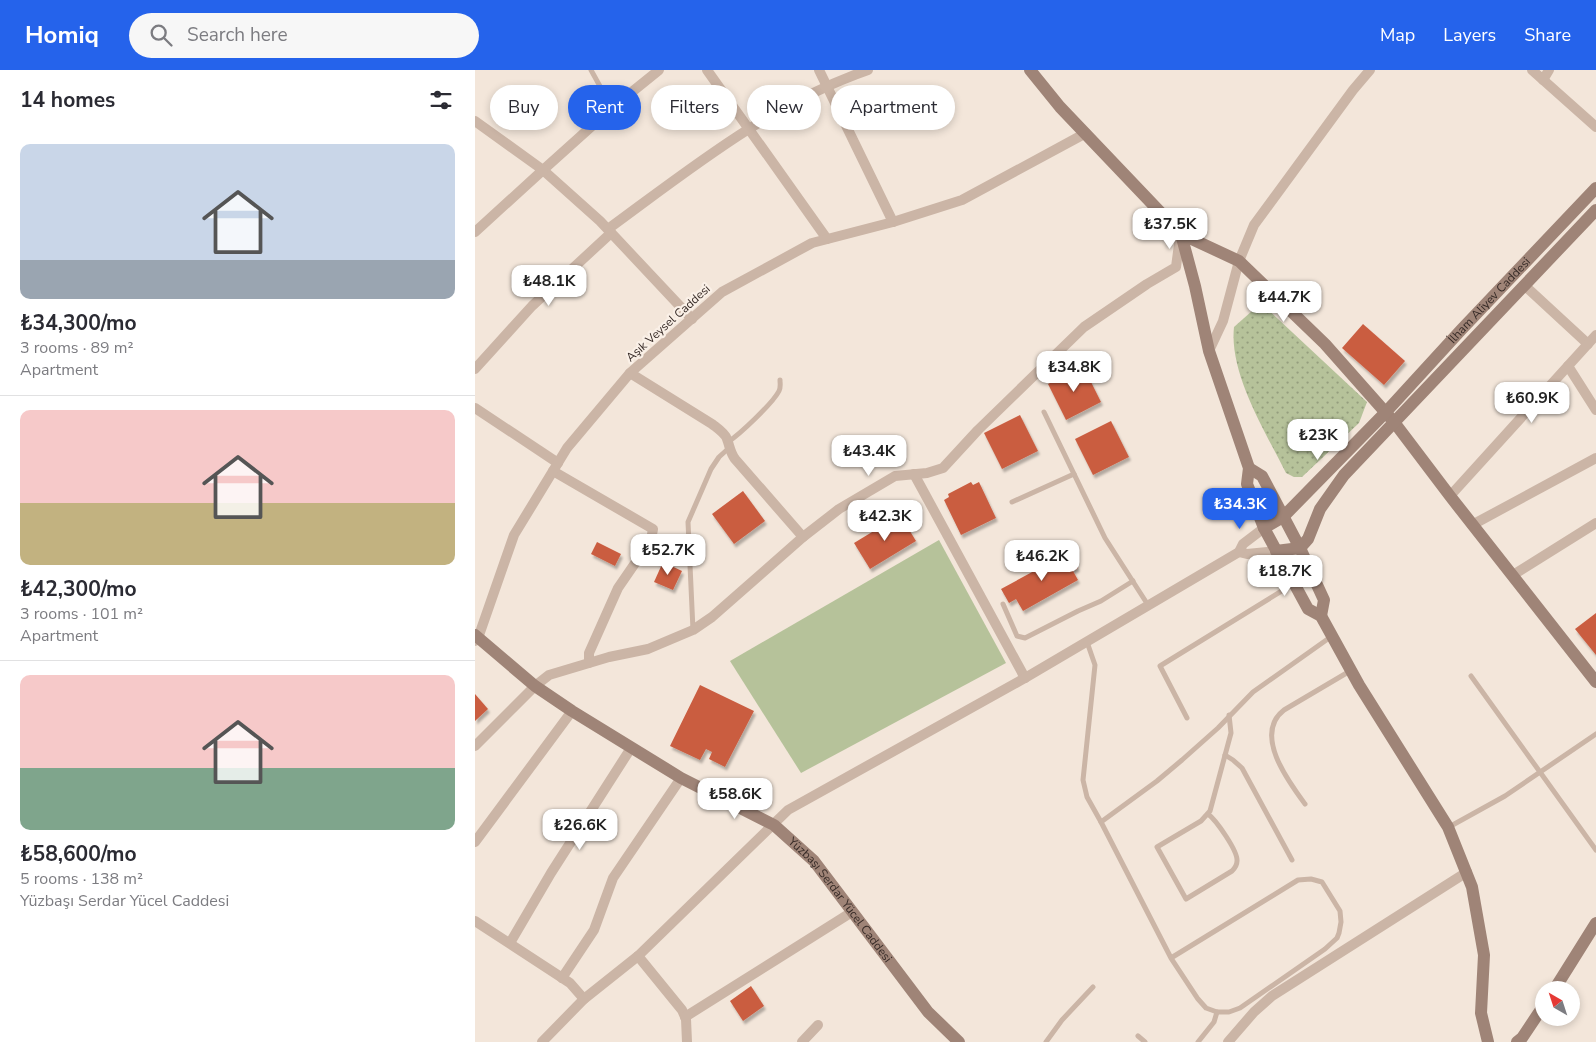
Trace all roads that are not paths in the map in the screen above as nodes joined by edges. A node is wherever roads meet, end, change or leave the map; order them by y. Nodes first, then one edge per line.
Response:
1 (591, 70) edge
2 (659, 70) edge
3 (707, 70) edge
4 (819, 70) edge
5 (868, 70) edge
6 (1031, 70) edge
7 (1370, 70) edge
8 (1532, 70) edge
9 (1549, 70) edge
10 (1543, 80) junction
11 (600, 85) edge
12 (641, 85) edge
13 (827, 88) junction
14 (821, 91) edge
15 (475, 121) edge
16 (747, 125) edge
17 (1596, 127) edge
18 (747, 129) edge
19 (588, 130) edge
20 (750, 130) edge
21 (1086, 133) junction
22 (543, 170) junction
23 (1596, 188) edge
24 (1596, 210) edge
25 (893, 222) junction
26 (609, 231) junction
27 (475, 232) edge
28 (1181, 234) junction
29 (827, 239) junction
30 (1239, 261) junction
31 (1524, 285) junction
32 (692, 319) junction
33 (1596, 335) edge
34 (1588, 344) junction
35 (1209, 351) junction
36 (1568, 366) junction
37 (475, 369) edge
38 (631, 373) junction
39 (780, 380) dead end
40 (475, 408) edge
41 (1596, 410) edge
42 (1044, 412) dead end
43 (1390, 418) junction
44 (729, 445) junction
45 (1596, 458) edge
46 (555, 467) junction
47 (1249, 468) junction
48 (914, 474) junction
49 (1074, 474) junction
50 (1450, 496) junction
51 (1012, 502) dead end
52 (1283, 517) junction
53 (1596, 523) edge
54 (1472, 524) junction
55 (1264, 528) junction
56 (803, 537) junction
57 (1300, 548) junction
58 (1276, 551) junction
59 (1239, 552) junction
60 (1513, 576) junction
61 (1133, 581) junction
62 (1294, 584) junction
63 (1003, 604) dead end
64 (1148, 606) junction
65 (1321, 616) junction
66 (693, 630) junction
67 (1332, 636) junction
68 (476, 638) edge
69 (1087, 642) junction
70 (589, 663) junction
71 (1351, 670) junction
72 (1471, 676) dead end
73 (1025, 678) junction
74 (1596, 682) edge
75 (535, 686) junction
76 (571, 711) junction
77 (1229, 715) junction
78 (1187, 718) dead end
79 (1596, 734) edge
80 (475, 746) edge
81 (631, 748) junction
82 (1225, 755) junction
83 (1541, 773) junction
84 (681, 778) junction
85 (1305, 804) dead end
86 (1208, 814) junction
87 (1101, 822) junction
88 (774, 825) junction
89 (1448, 827) junction
90 (475, 842) edge
91 (1596, 850) edge
92 (1292, 860) dead end
93 (1467, 872) junction
94 (852, 912) junction
95 (475, 921) edge
96 (1596, 923) edge
97 (510, 944) junction
98 (638, 956) junction
99 (1171, 958) junction
100 (562, 978) junction
101 (1560, 981) edge
102 (1093, 987) dead end
103 (584, 999) junction
104 (1217, 1012) junction
105 (685, 1017) junction
106 (1535, 1018) edge
107 (818, 1025) dead end
108 (1138, 1036) dead end
109 (956, 1041) edge
110 (543, 1042) edge
111 (687, 1042) edge
112 (803, 1042) edge
113 (1046, 1042) edge
114 (1145, 1042) edge
115 (1198, 1042) edge
116 (1228, 1042) edge
117 (1488, 1042) edge
118 (1517, 1042) edge

1 - 11 lane
2 - 12 street
3 - 16 street
4 - 13 street
5 - 13 street
6 - 21 street
7 - 30 street
8 - 10 street
9 - 10 street
10 - 17 street
13 - 14 street
13 - 25 street
15 - 22 street
18 - 26 street
19 - 22 street
20 - 29 street
21 - 25 street, Aşık Veysel Caddesi
21 - 28 street
22 - 26 street
22 - 27 street
23 - 43 street, İlham Aliyev Caddesi
24 - 31 street, İlham Aliyev Caddesi
25 - 29 street, Aşık Veysel Caddesi
26 - 32 street
26 - 37 street
28 - 30 street
28 - 35 street
28 - 48 street
29 - 32 street, Aşık Veysel Caddesi
30 - 35 street
30 - 43 street
31 - 34 street
31 - 43 street, İlham Aliyev Caddesi
32 - 38 street, Aşık Veysel Caddesi
33 - 34 street
34 - 36 street
35 - 47 street
36 - 41 street
36 - 50 street
38 - 44 street
38 - 46 street, Aşık Veysel Caddesi
39 - 44 lane
40 - 46 street
42 - 49 lane
43 - 50 street
43 - 52 street
43 - 57 street
44 - 56 street
44 - 66 lane
45 - 54 street
46 - 68 street, Aşık Veysel Caddesi
46 - 70 street
47 - 52 street
47 - 55 street
48 - 56 street
48 - 73 street
49 - 51 lane
49 - 61 lane
50 - 54 street
52 - 55 street
52 - 57 street
53 - 60 street
54 - 60 street
55 - 58 street
55 - 59 street
56 - 66 street
57 - 58 street
57 - 65 street
58 - 59 street
58 - 62 street
59 - 64 street
60 - 74 street
61 - 63 lane
61 - 64 lane
62 - 65 street
62 - 78 lane
64 - 69 street
65 - 67 street
66 - 70 street
67 - 71 street
67 - 77 lane
68 - 75 street, Yüzbaşı Serdar Yücel Caddesi
69 - 73 street
69 - 87 lane
70 - 75 street
71 - 85 lane
71 - 89 street
72 - 83 lane
73 - 88 street
75 - 76 street, Yüzbaşı Serdar Yücel Caddesi
75 - 80 street
76 - 81 street, Yüzbaşı Serdar Yücel Caddesi
76 - 90 street
77 - 82 lane
77 - 87 lane
79 - 83 lane
81 - 84 street, Yüzbaşı Serdar Yücel Caddesi
81 - 97 street
82 - 86 lane
82 - 92 lane
83 - 89 lane
83 - 91 lane
84 - 88 street, Yüzbaşı Serdar Yücel Caddesi
84 - 100 street
86 - 86 lane
87 - 99 lane
88 - 94 street, Yüzbaşı Serdar Yücel Caddesi
88 - 98 street
89 - 93 street
93 - 116 street
93 - 117 street
94 - 105 street
94 - 109 street, Yüzbaşı Serdar Yücel Caddesi
95 - 97 street
96 - 101 street
97 - 100 street
98 - 103 street
98 - 105 street
99 - 104 lane
99 - 104 lane
100 - 103 street
102 - 113 lane
103 - 110 street
104 - 115 lane
105 - 111 street
106 - 118 street
107 - 112 street
108 - 114 lane

